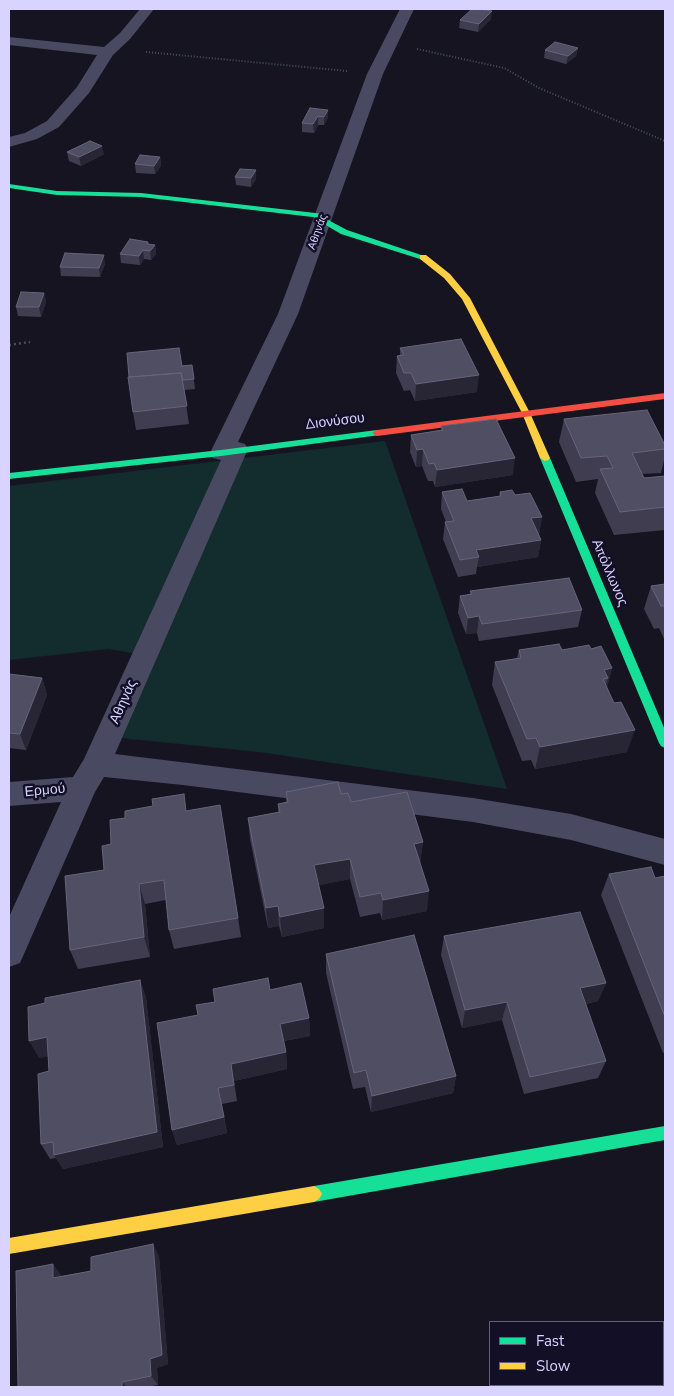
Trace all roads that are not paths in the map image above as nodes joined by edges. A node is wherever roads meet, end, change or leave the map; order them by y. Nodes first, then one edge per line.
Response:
1 (148, 9) edge
2 (407, 9) edge
3 (9, 42) edge
4 (110, 49) junction
5 (9, 142) edge
6 (9, 186) edge
7 (324, 216) junction
8 (665, 396) edge
9 (526, 414) junction
10 (229, 451) junction
11 (9, 476) edge
12 (665, 744) edge
13 (89, 776) junction
14 (9, 794) edge
15 (665, 852) edge
16 (9, 952) edge
17 (665, 1133) edge
18 (9, 1246) edge

1 - 4 street
2 - 7 street, Αθηνάς
3 - 4 street
4 - 5 street
6 - 7 street
7 - 9 street, Απόλλωνος
7 - 10 street, Αθηνάς
8 - 9 street, Διονύσου
9 - 10 street, Διονύσου
9 - 12 street, Απόλλωνος
10 - 11 street, Διονύσου
10 - 13 street, Αθηνάς
13 - 14 street, Ερμού
13 - 15 street, Ερμού
13 - 16 street, Αθηνάς
17 - 18 street

